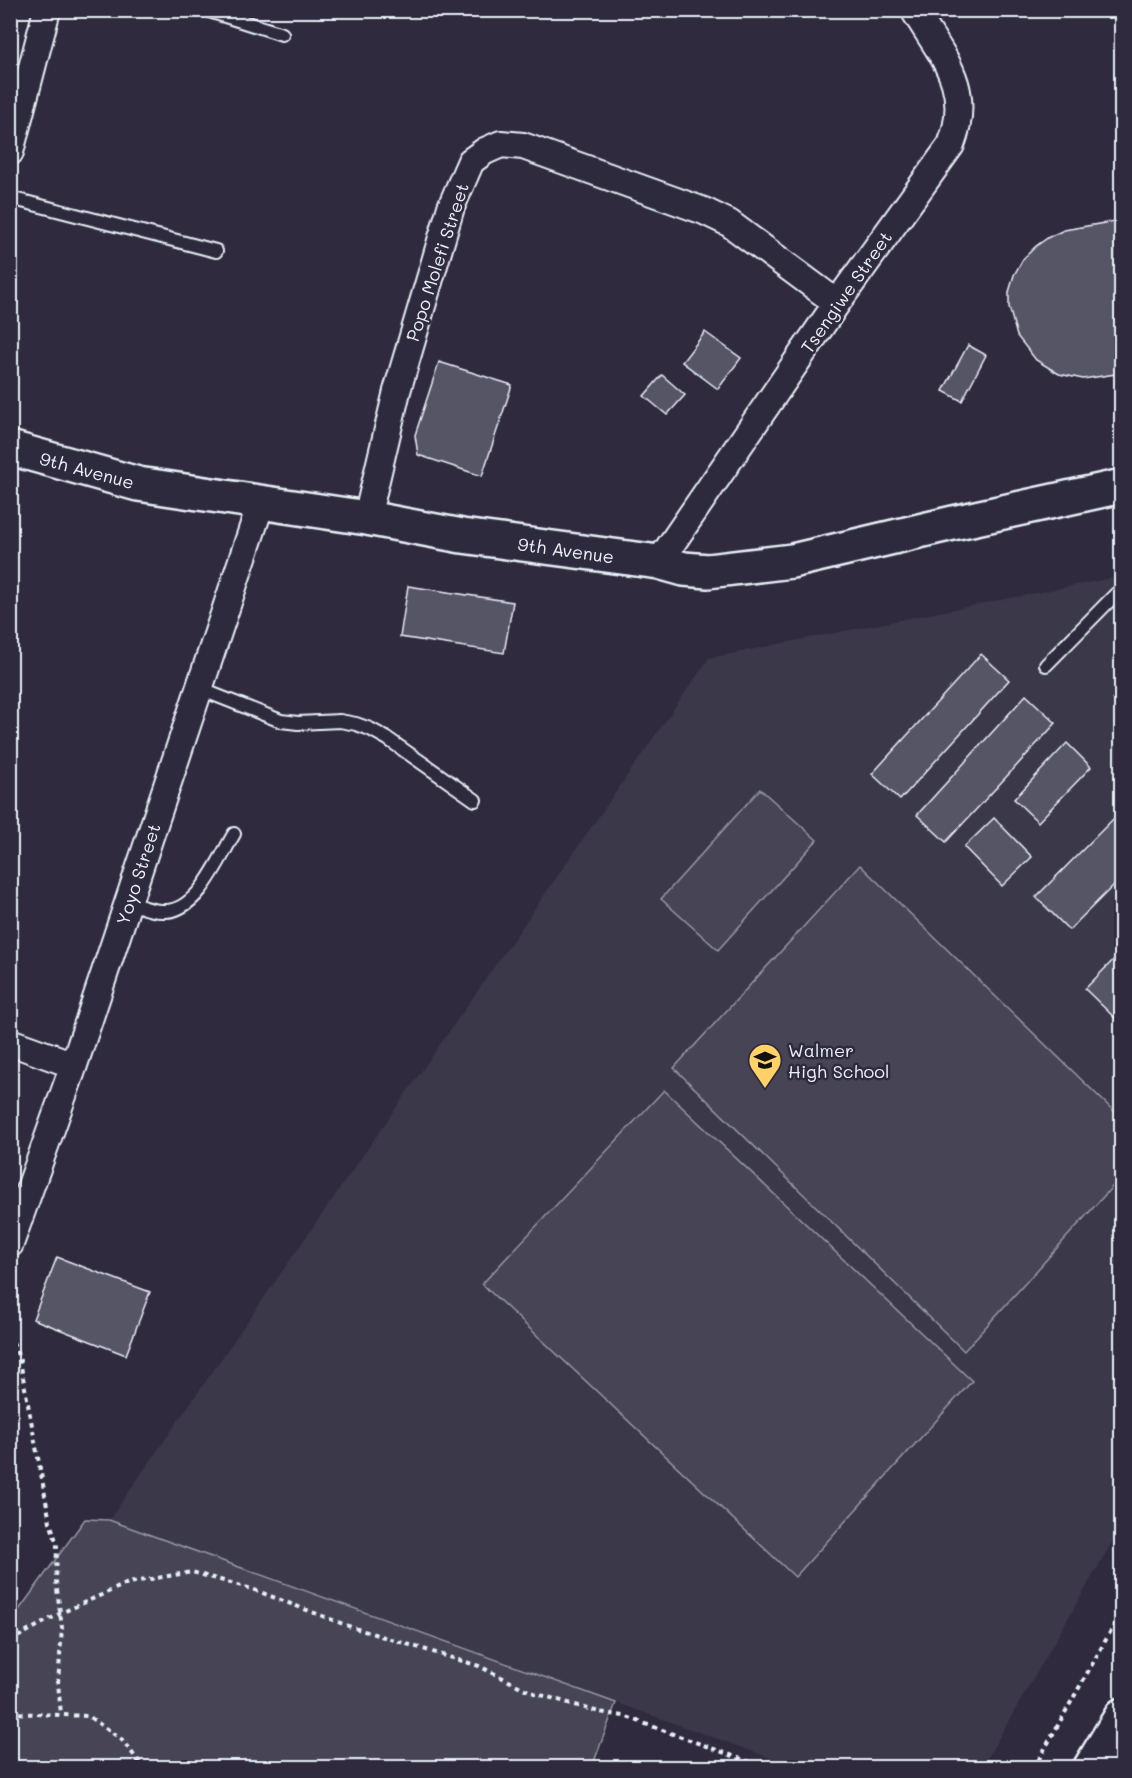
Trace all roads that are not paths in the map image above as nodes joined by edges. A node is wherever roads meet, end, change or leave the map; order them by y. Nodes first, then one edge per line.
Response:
1 (47, 10) edge
2 (206, 10) edge
3 (914, 10) edge
4 (282, 34) dead end
5 (10, 153) edge
6 (10, 198) edge
7 (216, 250) dead end
8 (837, 303) junction
9 (10, 448) edge
10 (1122, 486) edge
11 (261, 503) junction
12 (367, 518) junction
13 (659, 562) junction
14 (1122, 593) edge
15 (1046, 665) dead end
16 (200, 689) junction
17 (475, 800) dead end
18 (234, 834) dead end
19 (128, 902) junction
20 (10, 1042) edge
21 (74, 1065) junction
22 (10, 1244) edge
23 (1122, 1715) edge
24 (1122, 1761) edge
25 (1090, 1767) edge
26 (1118, 1767) edge

1 - 5 street
2 - 4 lane
3 - 8 street, Tsengiwe Street
6 - 7 lane
8 - 12 street, Popo Molefi Street
8 - 13 street, Tsengiwe Street
9 - 11 street, 9th Avenue
10 - 13 street, 9th Avenue
11 - 12 street, 9th Avenue
11 - 16 street, Yoyo Street
12 - 13 street, 9th Avenue
14 - 15 lane
16 - 17 lane
16 - 19 street, Yoyo Street
18 - 19 lane
19 - 21 street, Yoyo Street
20 - 21 street
21 - 22 street, Yoyo Street
23 - 25 street
24 - 26 street

